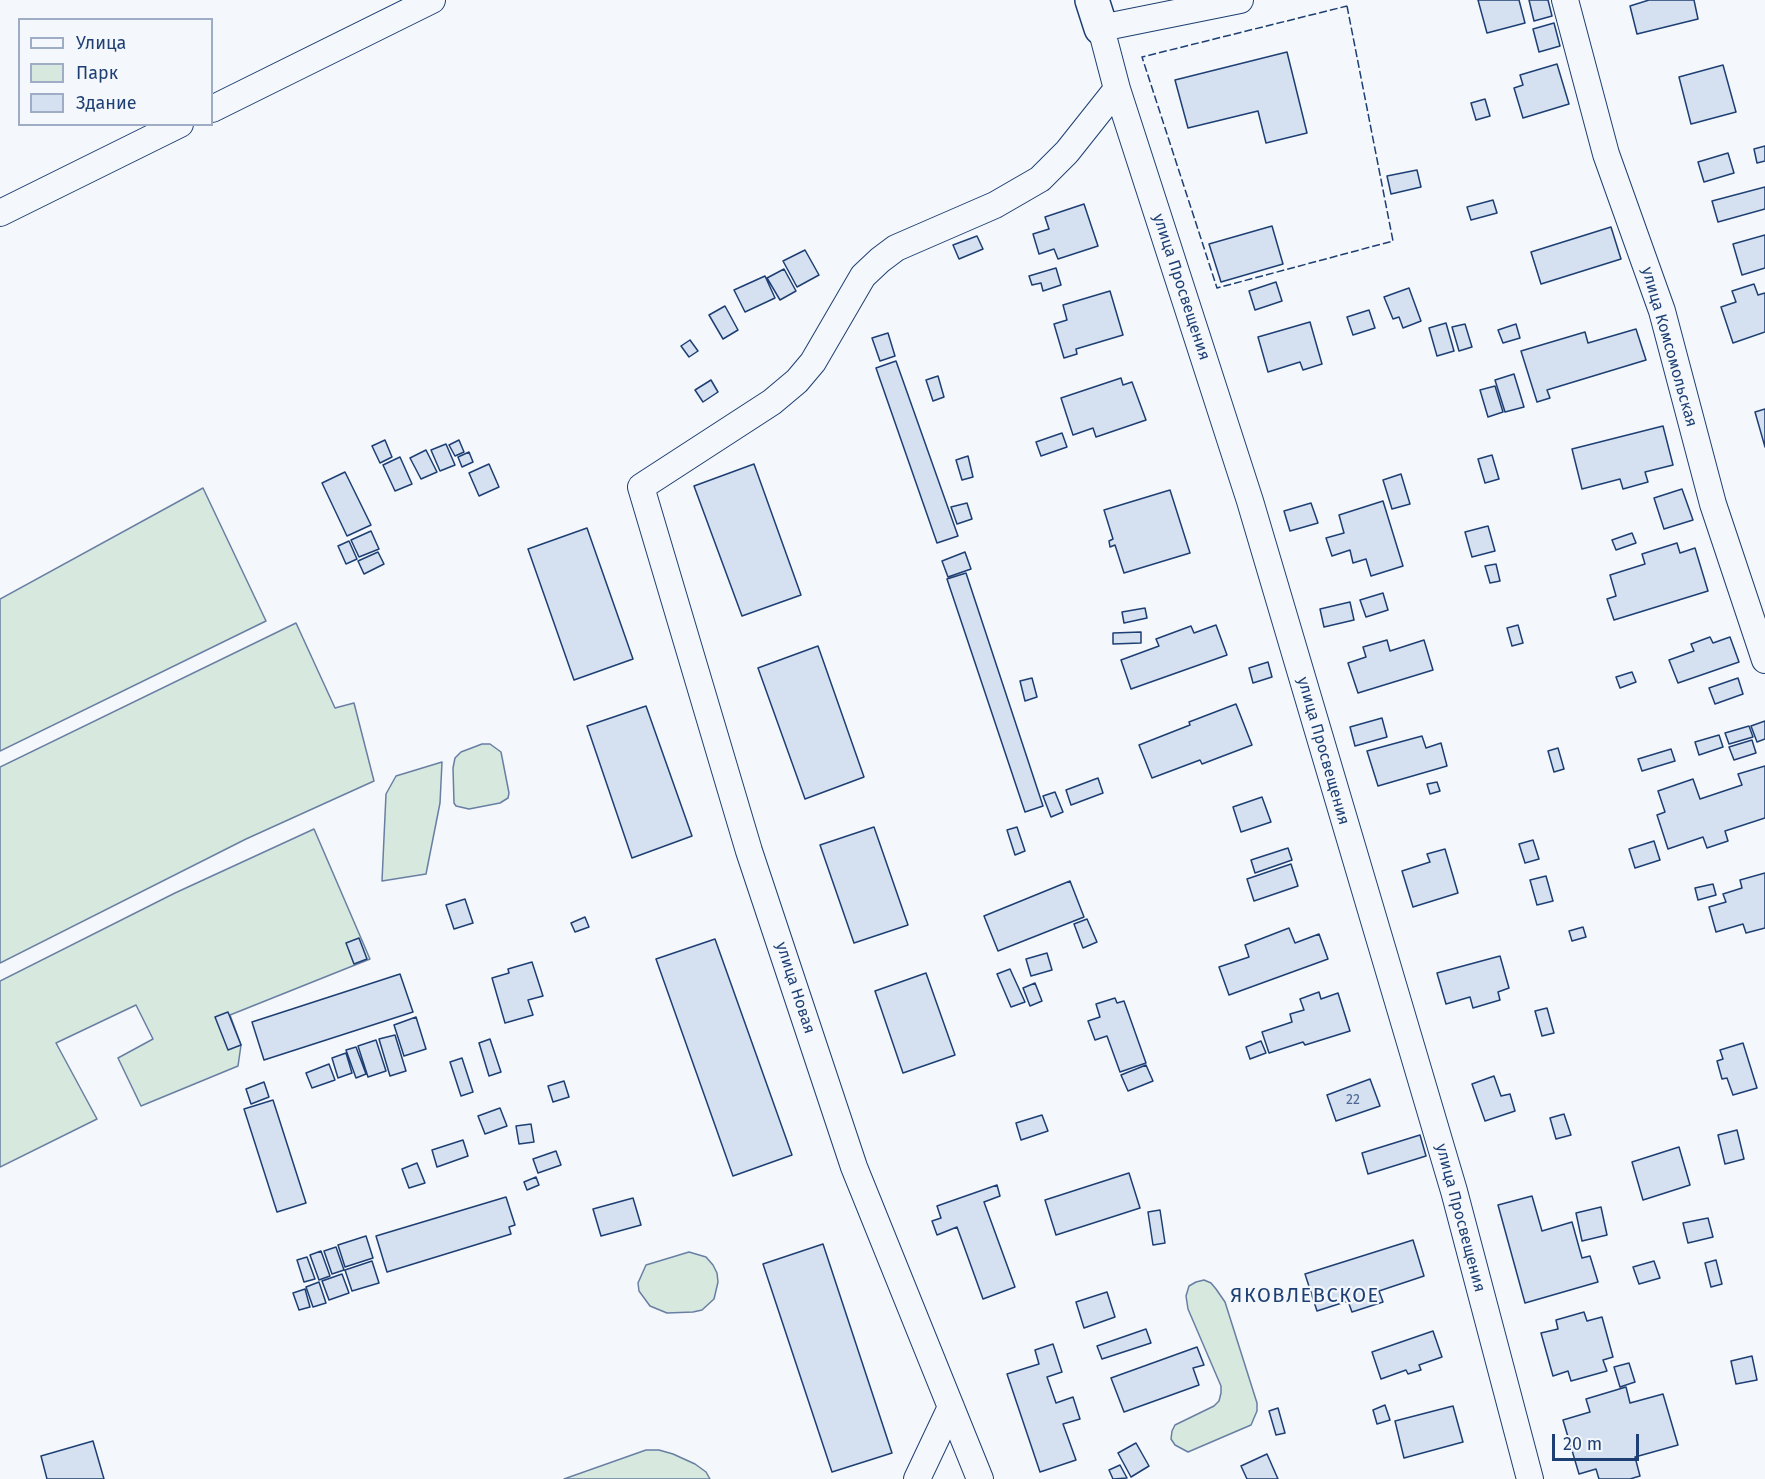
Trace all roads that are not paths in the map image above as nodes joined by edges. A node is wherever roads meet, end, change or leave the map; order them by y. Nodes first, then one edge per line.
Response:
1 (432, 0) edge
2 (1240, 0) edge
3 (1565, 0) edge
4 (1096, 14) edge
5 (1117, 89) junction
6 (213, 109) edge
7 (176, 126) edge
8 (0, 213) edge
9 (1765, 660) edge
10 (951, 1407) junction
11 (917, 1479) edge
12 (980, 1479) edge
13 (1530, 1479) edge

1 - 6 street
2 - 4 street
3 - 9 street, улица Комсомольская
4 - 5 street, улица Просвещения
5 - 10 street, улица Новая
5 - 13 street, улица Просвещения
7 - 8 street
10 - 11 street
10 - 12 street, улица Новая

